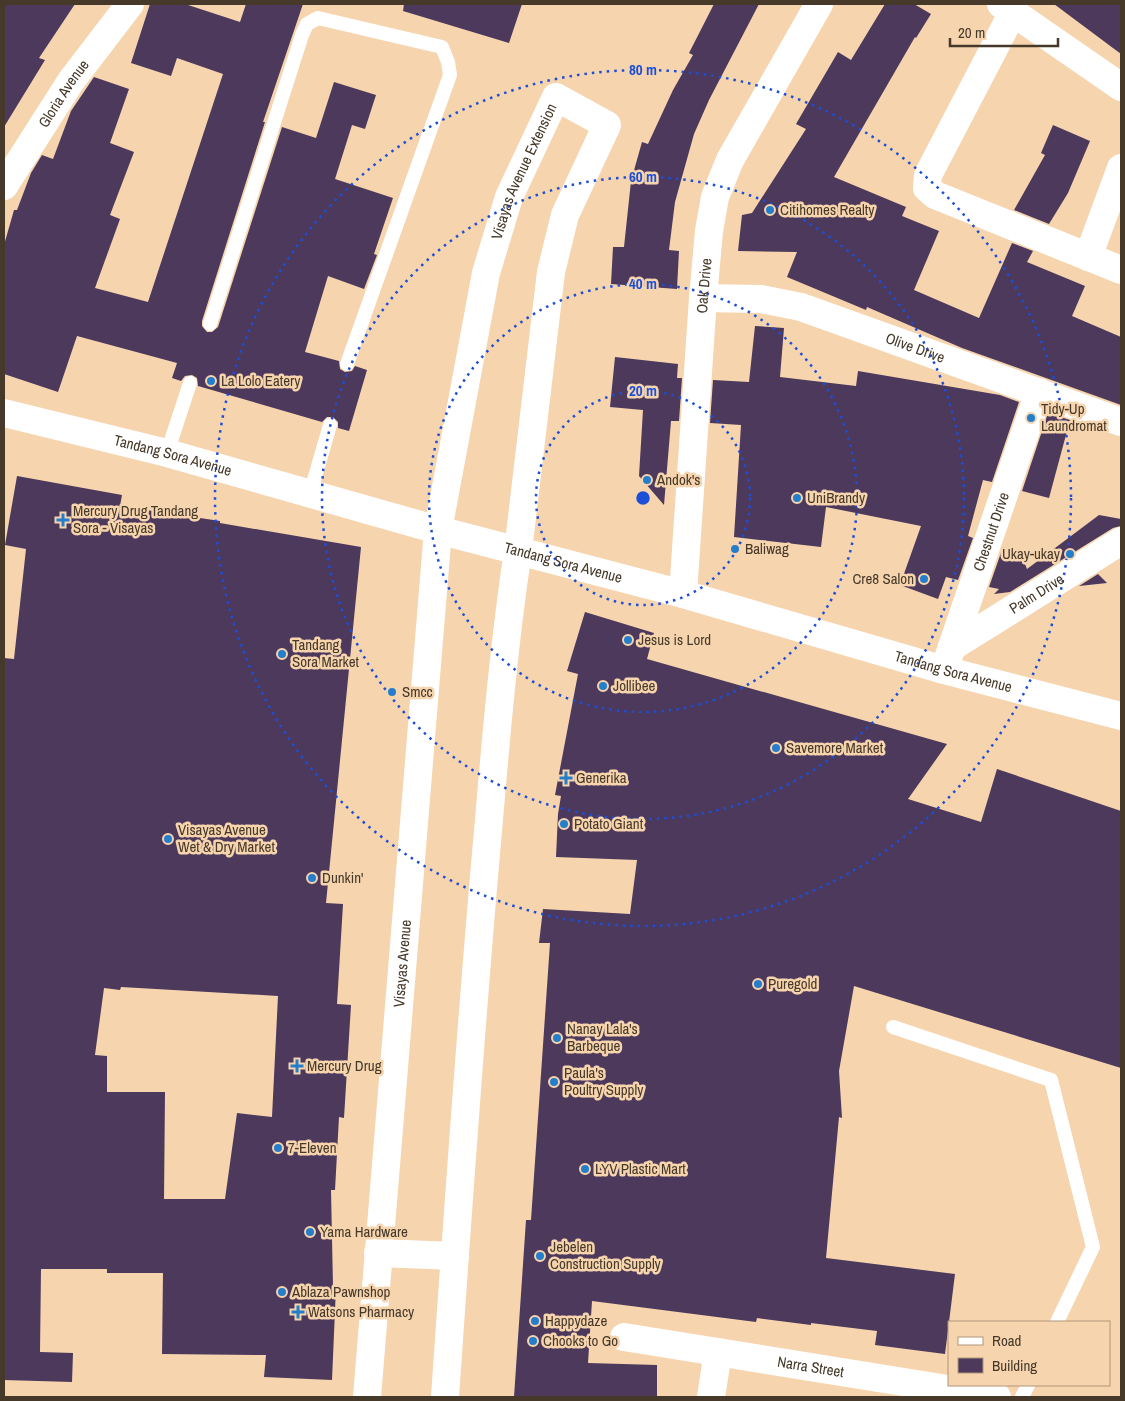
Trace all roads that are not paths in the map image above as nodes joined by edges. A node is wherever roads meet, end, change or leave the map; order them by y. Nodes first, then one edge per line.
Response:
1 (130, 4) edge
2 (819, 4) edge
3 (1007, 8) edge
4 (1121, 87) edge
5 (1121, 168) edge
6 (4, 186) edge
7 (1088, 257) junction
8 (1121, 270) edge
9 (703, 298) junction
10 (210, 324) dead end
11 (347, 364) dead end
12 (190, 384) dead end
13 (1039, 392) junction
14 (4, 413) edge
15 (1121, 422) edge
16 (330, 425) dead end
17 (167, 453) junction
18 (310, 494) junction
19 (438, 530) junction
20 (1121, 541) edge
21 (518, 551) junction
22 (682, 594) junction
23 (948, 658) junction
24 (1121, 716) edge
25 (893, 1026) dead end
26 (378, 1252) junction
27 (455, 1256) junction
28 (1058, 1321) edge
29 (624, 1337) dead end
30 (718, 1352) junction
31 (367, 1397) edge
32 (445, 1397) edge
33 (711, 1397) edge
34 (997, 1397) edge

1 - 6 street, Gloria Avenue
2 - 9 street, Oak Drive
3 - 4 street
3 - 7 street
5 - 7 street
7 - 8 street
9 - 13 street, Olive Drive
9 - 22 street, Oak Drive
10 - 11 lane
12 - 17 lane
13 - 15 street, Olive Drive
13 - 23 street, Chestnut Drive
14 - 17 street, Tandang Sora Avenue
16 - 18 lane
17 - 18 street, Tandang Sora Avenue
18 - 19 street, Tandang Sora Avenue
19 - 21 street, Tandang Sora Avenue
19 - 21 street, Visayas Avenue Extension
19 - 26 street, Visayas Avenue
20 - 23 street, Palm Drive
21 - 22 street, Tandang Sora Avenue
21 - 27 street
22 - 23 street, Tandang Sora Avenue
23 - 24 street, Tandang Sora Avenue
25 - 28 lane
26 - 27 street
26 - 31 street, Visayas Avenue
27 - 32 street
29 - 30 street, Narra Street
30 - 33 street
30 - 34 street, Narra Street

